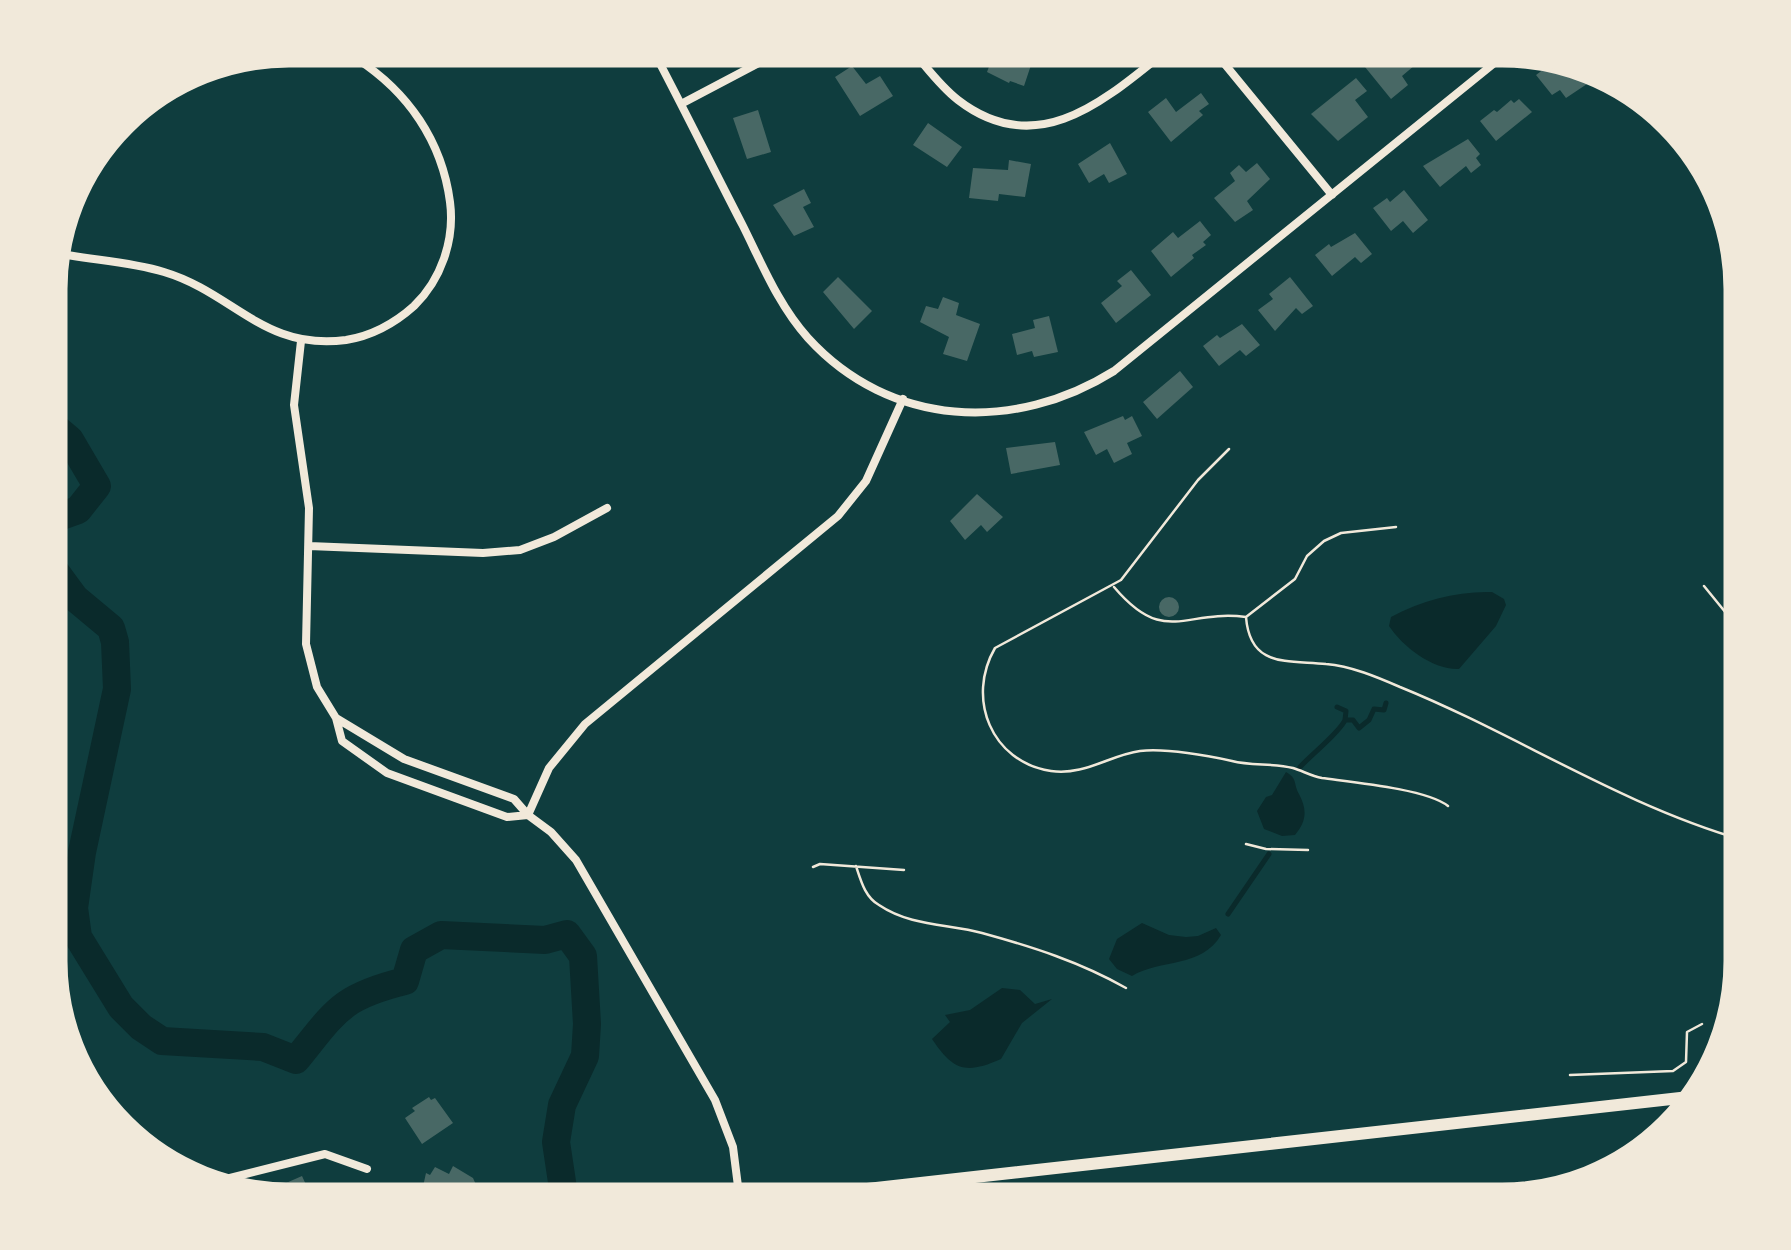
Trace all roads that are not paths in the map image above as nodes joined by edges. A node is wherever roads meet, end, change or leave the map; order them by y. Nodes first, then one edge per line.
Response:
1 (365, 65) edge
2 (661, 65) edge
3 (755, 65) edge
4 (925, 65) edge
5 (1148, 65) edge
6 (1225, 65) edge
7 (1492, 65) edge
8 (681, 104) junction
9 (1332, 195) junction
10 (68, 255) edge
11 (301, 341) junction
12 (904, 399) junction
13 (607, 508) dead end
14 (309, 546) junction
15 (336, 718) junction
16 (528, 815) junction
17 (1679, 1098) edge
18 (367, 1169) dead end
19 (232, 1177) edge
20 (924, 1183) joint
21 (738, 1185) edge
22 (906, 1185) edge

1 - 11 street
2 - 8 street
3 - 8 street
4 - 5 street
6 - 9 street
7 - 9 street
8 - 12 street
9 - 12 street
10 - 11 street
11 - 14 street
12 - 16 street
13 - 14 street
14 - 15 street
15 - 16 street
15 - 16 street
16 - 21 street
17 - 20 main road
18 - 19 street
20 - 22 main road

